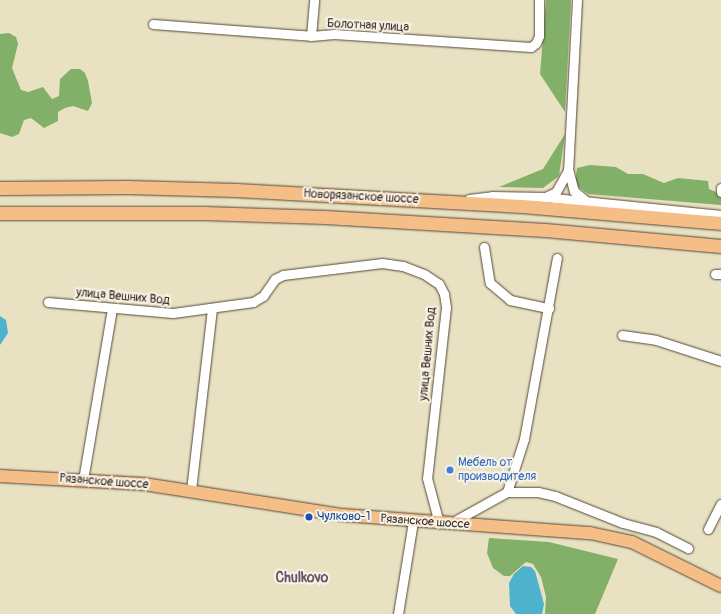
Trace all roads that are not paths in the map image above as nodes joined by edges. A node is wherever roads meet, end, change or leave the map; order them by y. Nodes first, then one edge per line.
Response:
1 (314, 0) edge
2 (539, 0) edge
3 (577, 0) edge
4 (153, 24) dead end
5 (311, 36) junction
6 (568, 169) junction
7 (0, 188) edge
8 (721, 188) edge
9 (720, 192) edge
10 (544, 198) junction
11 (446, 201) junction
12 (590, 203) junction
13 (0, 213) edge
14 (721, 215) edge
15 (721, 223) edge
16 (721, 246) edge
17 (484, 247) dead end
18 (557, 258) dead end
19 (48, 302) dead end
20 (549, 308) junction
21 (112, 309) junction
22 (212, 309) junction
23 (622, 335) dead end
24 (721, 360) edge
25 (0, 476) edge
26 (83, 480) junction
27 (191, 490) junction
28 (507, 492) junction
29 (721, 504) edge
30 (413, 521) junction
31 (445, 524) junction
32 (708, 529) dead end
33 (688, 548) dead end
34 (721, 586) edge
35 (398, 614) edge

1 - 5 street
2 - 5 street, Болотная улица
3 - 6 street
4 - 5 street, Болотная улица
6 - 10 street
6 - 12 street
7 - 11 highway, Новорязанское шоссе
8 - 9 street
10 - 11 street
10 - 12 street
11 - 15 highway, Новорязанское шоссе
12 - 14 street
13 - 16 highway, Новорязанское шоссе
17 - 20 street
18 - 20 street
19 - 21 street, улица Вешних Вод
20 - 28 street
21 - 22 street, улица Вешних Вод
21 - 26 street
22 - 27 street
22 - 31 street, улица Вешних Вод
23 - 24 street
25 - 26 main road, Рязанское шоссе
26 - 27 main road, Рязанское шоссе
27 - 30 main road, Рязанское шоссе
28 - 31 street
28 - 33 street
29 - 32 street
30 - 31 main road, Рязанское шоссе
30 - 35 street
31 - 34 main road, Рязанское шоссе

